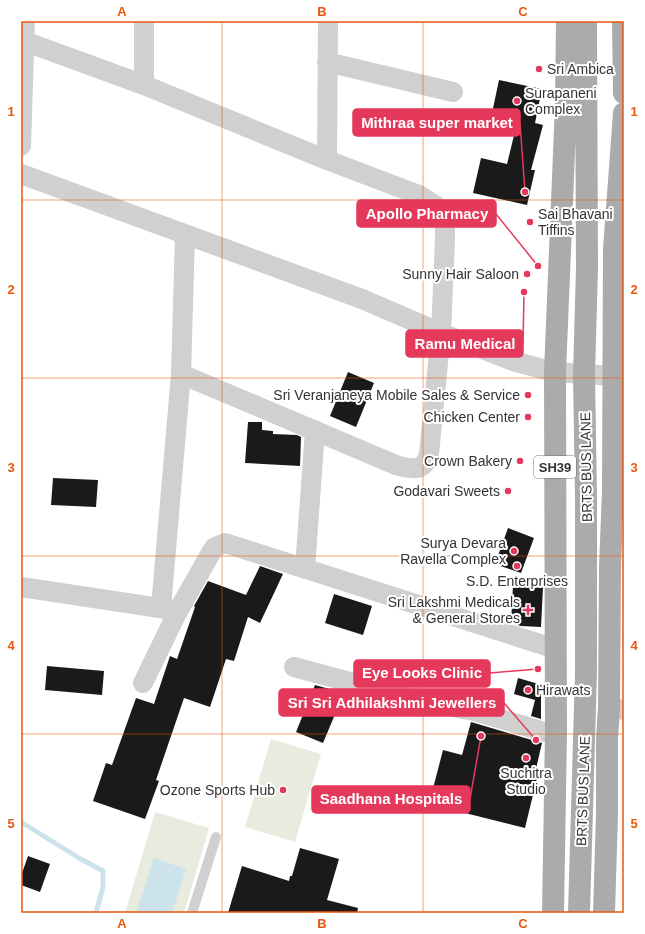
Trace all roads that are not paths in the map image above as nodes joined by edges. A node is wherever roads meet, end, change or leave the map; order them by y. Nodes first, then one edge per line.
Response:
1 (25, 21) edge
2 (144, 21) edge
3 (328, 21) edge
4 (567, 21) edge
5 (586, 21) edge
6 (623, 21) edge
7 (23, 40) edge
8 (327, 62) junction
9 (144, 85) junction
10 (453, 92) dead end
11 (624, 93) edge
12 (624, 113) edge
13 (21, 146) edge
14 (327, 160) junction
15 (21, 174) edge
16 (184, 235) junction
17 (619, 258) edge
18 (441, 333) junction
19 (555, 372) junction
20 (181, 374) junction
21 (584, 374) junction
22 (613, 376) junction
23 (315, 430) junction
24 (304, 569) junction
25 (21, 587) edge
26 (169, 610) junction
27 (556, 649) junction
28 (294, 667) dead end
29 (143, 683) dead end
30 (617, 709) edge
31 (556, 732) junction
32 (216, 837) dead end
33 (192, 913) edge
34 (553, 913) edge
35 (580, 913) edge
36 (604, 913) edge

1 - 7 street
2 - 9 street
3 - 8 street
4 - 19 main road, SH39
5 - 21 main road, BRTS BUS LANE
6 - 11 main road
7 - 9 street
7 - 13 street
8 - 10 street
8 - 14 street
9 - 14 street
12 - 17 main road
14 - 18 street
15 - 16 street
16 - 18 street
16 - 20 street
17 - 22 main road
18 - 19 street
18 - 23 street
19 - 21 street
19 - 27 main road, SH39
20 - 23 street
20 - 26 street
21 - 22 street
21 - 35 main road, BRTS BUS LANE
22 - 30 main road
23 - 24 street
24 - 26 street
24 - 27 street
25 - 26 street
26 - 29 street
27 - 31 main road, SH39
28 - 31 street
30 - 36 main road
31 - 34 main road, SH39
32 - 33 lane

